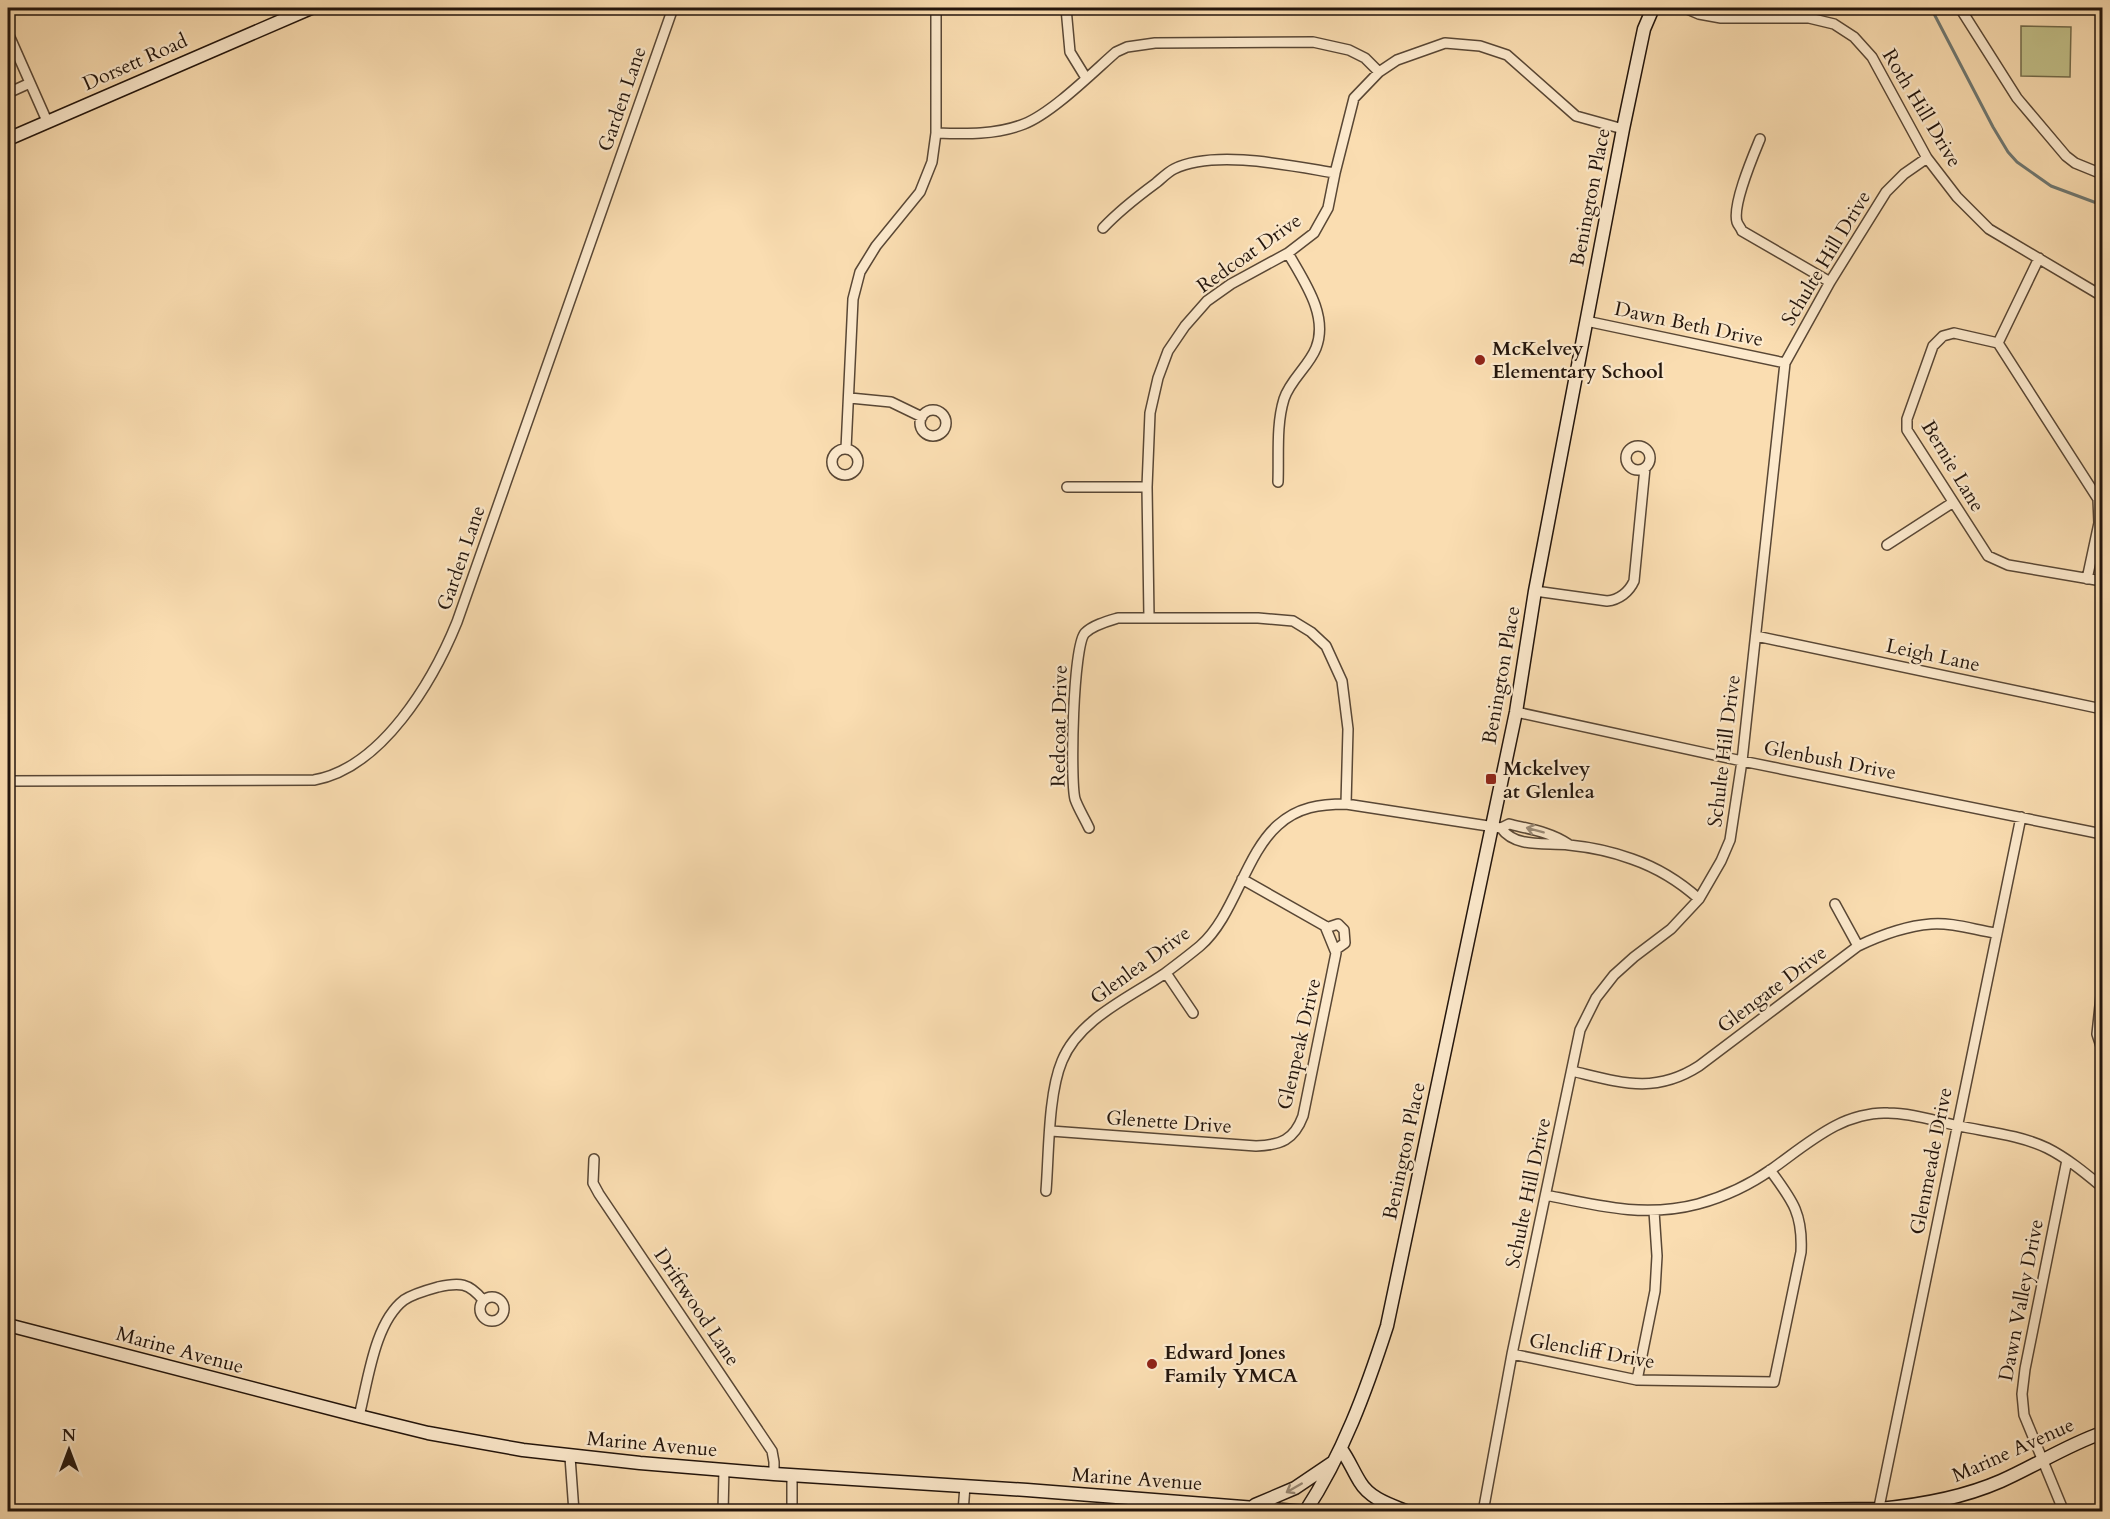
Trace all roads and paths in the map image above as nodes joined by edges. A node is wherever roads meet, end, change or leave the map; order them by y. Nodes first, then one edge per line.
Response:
1 (311, 8) edge
2 (673, 8) edge
3 (936, 8) edge
4 (1066, 8) edge
5 (1653, 8) edge
6 (1685, 8) edge
7 (1960, 8) edge
8 (8, 33) edge
9 (1378, 72) junction
10 (1086, 78) junction
11 (30, 83) junction
12 (8, 93) edge
13 (47, 121) junction
14 (1623, 129) junction
15 (936, 133) junction
16 (8, 139) edge
17 (1760, 140) dead end
18 (1927, 158) junction
19 (1335, 173) junction
20 (2103, 174) edge
21 (1103, 228) dead end
22 (1288, 253) junction
23 (2039, 258) junction
24 (1830, 282) junction
25 (2103, 296) edge
26 (1586, 321) junction
27 (1998, 344) junction
28 (1785, 363) junction
29 (850, 398) junction
30 (922, 417) dead end
31 (846, 449) dead end
32 (1645, 468) dead end
33 (1278, 482) dead end
34 (1067, 487) dead end
35 (1147, 488) junction
36 (1952, 503) junction
37 (1887, 545) dead end
38 (2087, 579) junction
39 (2103, 581) edge
40 (1535, 591) junction
41 (1149, 617) junction
42 (1756, 636) junction
43 (2103, 709) edge
44 (1516, 712) junction
45 (1742, 761) junction
46 (8, 782) edge
47 (1346, 804) junction
48 (2021, 817) junction
49 (1089, 828) dead end
50 (1496, 828) junction
51 (2103, 834) edge
52 (1242, 879) junction
53 (1699, 899) junction
54 (1835, 904) dead end
55 (1326, 928) junction
56 (1996, 933) junction
57 (1858, 946) junction
58 (1335, 950) junction
59 (1166, 973) junction
60 (2103, 987) edge
61 (1193, 1013) dead end
62 (2103, 1049) edge
63 (1572, 1071) junction
64 (1957, 1125) junction
65 (1051, 1131) junction
66 (1284, 1141) joint
67 (594, 1159) dead end
68 (2067, 1160) junction
69 (1770, 1170) junction
70 (2103, 1186) edge
71 (1046, 1191) dead end
72 (1546, 1195) junction
73 (1654, 1211) junction
74 (483, 1300) dead end
75 (8, 1325) edge
76 (1512, 1354) junction
77 (1637, 1380) junction
78 (359, 1416) junction
79 (2103, 1433) edge
80 (1341, 1449) junction
81 (570, 1457) junction
82 (2041, 1460) junction
83 (1335, 1461) junction
84 (724, 1470) junction
85 (774, 1474) junction
86 (792, 1475) junction
87 (965, 1486) junction
88 (1252, 1509) edge
89 (1879, 1510) edge
90 (1682, 1511) edge
91 (574, 1512) edge
92 (723, 1512) edge
93 (792, 1512) edge
94 (963, 1512) edge
95 (1306, 1512) edge
96 (1408, 1512) edge
97 (1483, 1512) edge
98 (1544, 1512) edge
99 (2064, 1512) edge

1 - 13 main road, Dorsett Road
2 - 46 street, Garden Lane
3 - 15 street
4 - 10 street
5 - 14 main road, Benington Place
6 - 18 street, Roth Hill Drive
7 - 20 street
8 - 11 street
9 - 10 street
9 - 14 street, Redcoat Drive
9 - 19 street, Redcoat Drive
10 - 15 street
11 - 12 street
11 - 13 street
13 - 16 main road, Dorsett Road
14 - 26 main road, Benington Place
15 - 29 street
17 - 24 street
18 - 23 street, Roth Hill Drive
18 - 24 street, Schulte Hill Drive
19 - 21 street
19 - 22 street, Redcoat Drive
22 - 33 street
22 - 35 street, Redcoat Drive
23 - 25 street, Roth Hill Drive
23 - 27 street
24 - 28 street, Schulte Hill Drive
26 - 28 street, Dawn Beth Drive
26 - 40 main road, Benington Place
27 - 36 street, Bernie Lane
27 - 38 street
28 - 42 street, Schulte Hill Drive
29 - 30 street
29 - 31 street
32 - 40 street
34 - 35 street
35 - 41 street, Redcoat Drive
36 - 37 street
36 - 38 street, Bernie Lane
38 - 39 street, Bernie Lane
40 - 44 main road, Benington Place
41 - 47 street
41 - 49 street, Redcoat Drive
42 - 43 street, Leigh Lane
42 - 45 street, Schulte Hill Drive
44 - 45 street, Glenbush Drive
44 - 50 main road, Benington Place
45 - 48 street, Glenbush Drive
45 - 53 street, Schulte Hill Drive
47 - 50 street, Glenlea Drive
47 - 52 street, Glenlea Drive
48 - 51 street, Glenbush Drive
48 - 56 street, Glenmeade Drive
50 - 53 street, Glenlea Drive
50 - 80 main road, Benington Place
52 - 55 street, Glenpeak Drive
52 - 59 street, Glenlea Drive
53 - 63 street, Schulte Hill Drive
54 - 57 street
55 - 58 street, Glenpeak Drive
55 - 58 street, Glenpeak Drive
56 - 57 street, Glengate Drive
56 - 64 street, Glenmeade Drive
57 - 63 street, Glengate Drive
58 - 66 street, Glenpeak Drive
59 - 61 street
59 - 65 street, Glenlea Drive
60 - 62 street
63 - 72 street, Schulte Hill Drive
64 - 68 street
64 - 69 street
64 - 89 street, Glenmeade Drive
65 - 66 street, Glenette Drive
65 - 71 street, Glenlea Drive
67 - 85 street, Driftwood Lane
68 - 70 street
68 - 82 street, Dawn Valley Drive
69 - 73 street
69 - 77 street, Glencliff Drive
72 - 73 street
72 - 76 street, Schulte Hill Drive
73 - 77 street
74 - 78 street
75 - 78 main road, Marine Avenue
76 - 77 street, Glencliff Drive
76 - 97 street, Schulte Hill Drive
78 - 81 main road, Marine Avenue
79 - 82 main road, Marine Avenue
80 - 83 main road, Benington Place
80 - 96 main road
81 - 84 main road, Marine Avenue
81 - 91 street
82 - 89 main road, Marine Avenue
82 - 99 street, Dawn Valley Drive
83 -> 88 main road
83 - 95 main road, Benington Place
84 - 85 main road, Marine Avenue
84 - 92 street
85 - 86 main road, Marine Avenue
86 - 87 main road, Marine Avenue
86 - 93 street
87 - 88 main road, Marine Avenue
87 - 94 street
88 - 95 main road, Marine Avenue
89 - 90 main road, Marine Avenue
90 - 98 main road, Marine Avenue

